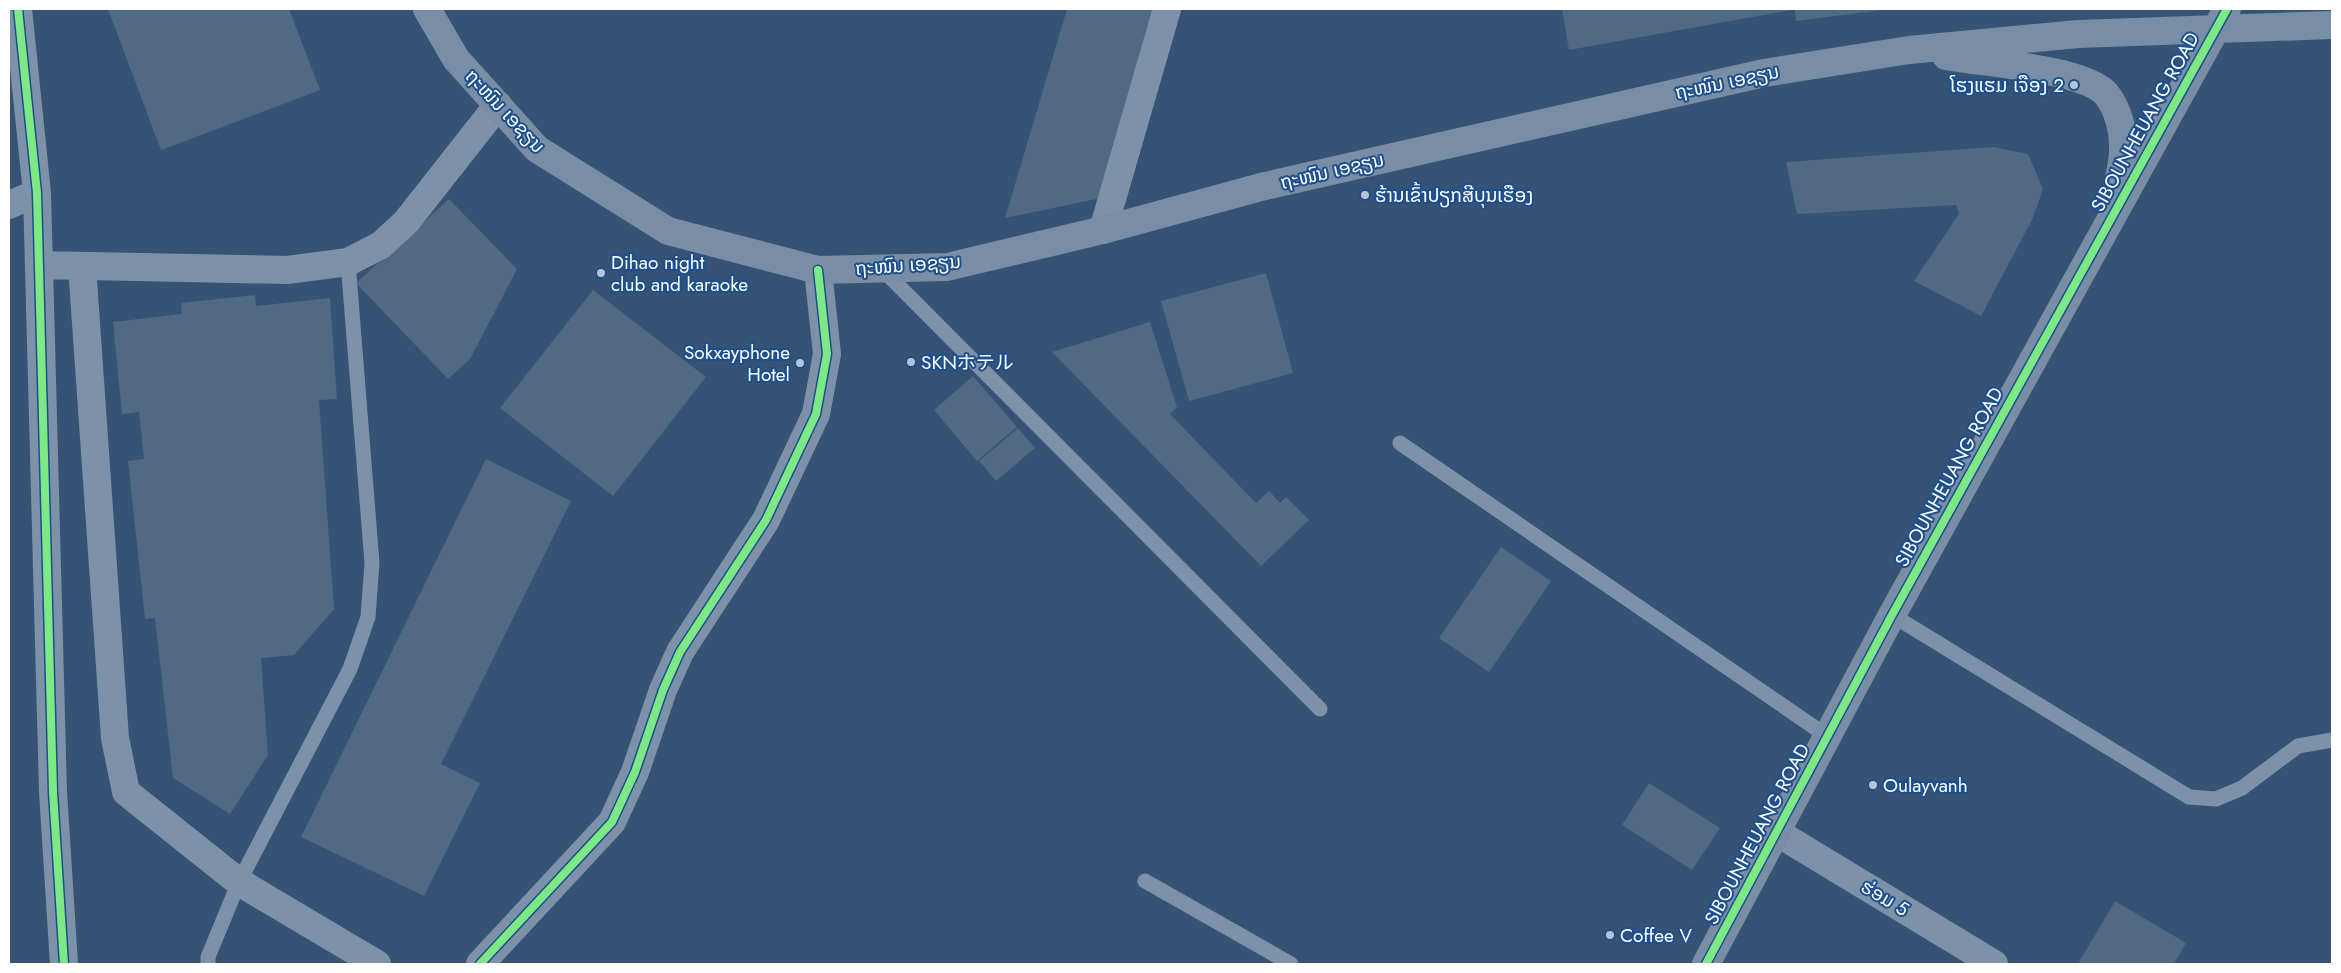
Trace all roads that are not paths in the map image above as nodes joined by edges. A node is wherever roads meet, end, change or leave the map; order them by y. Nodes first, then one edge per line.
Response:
1 (18, 9) edge
2 (427, 9) edge
3 (1167, 9) edge
4 (2221, 19) edge
5 (2332, 24) edge
6 (1909, 50) junction
7 (498, 105) junction
8 (37, 193) junction
9 (9, 204) edge
10 (2113, 214) junction
11 (1103, 230) junction
12 (348, 262) junction
13 (39, 265) junction
14 (82, 266) junction
15 (881, 268) junction
16 (818, 270) junction
17 (1400, 443) dead end
18 (1892, 615) junction
19 (1320, 709) dead end
20 (1827, 736) junction
21 (2332, 740) edge
22 (1776, 832) junction
23 (1145, 881) dead end
24 (239, 882) junction
25 (64, 964) edge
26 (208, 964) edge
27 (377, 964) edge
28 (480, 964) edge
29 (1290, 964) edge
30 (1706, 964) edge
31 (1994, 964) edge

1 - 8 street
2 - 7 main road, ຖະໜົນ ເອຊຽນ
3 - 11 street
4 - 5 main road, ຖະໜົນ ເອຊຽນ
4 - 6 main road, ຖະໜົນ ເອຊຽນ
4 - 10 main road, SIBOUNHEUANG ROAD
6 - 10 main road
6 - 11 main road, ຖະໜົນ ເອຊຽນ
7 - 12 street
7 - 16 main road, ຖະໜົນ ເອຊຽນ
8 - 9 street
8 - 13 street
10 - 18 main road, SIBOUNHEUANG ROAD
11 - 15 main road, ຖະໜົນ ເອຊຽນ
12 - 14 street
12 - 24 lane
13 - 14 street
13 - 25 street
14 - 24 street
15 - 16 main road, ຖະໜົນ ເອຊຽນ
15 - 19 lane
16 - 28 street
17 - 20 lane
18 - 20 main road, SIBOUNHEUANG ROAD
18 - 21 lane
20 - 22 main road, SIBOUNHEUANG ROAD
22 - 30 main road, SIBOUNHEUANG ROAD
22 - 31 street, ຮ່ອມ 5
23 - 29 lane
24 - 26 lane
24 - 27 street

